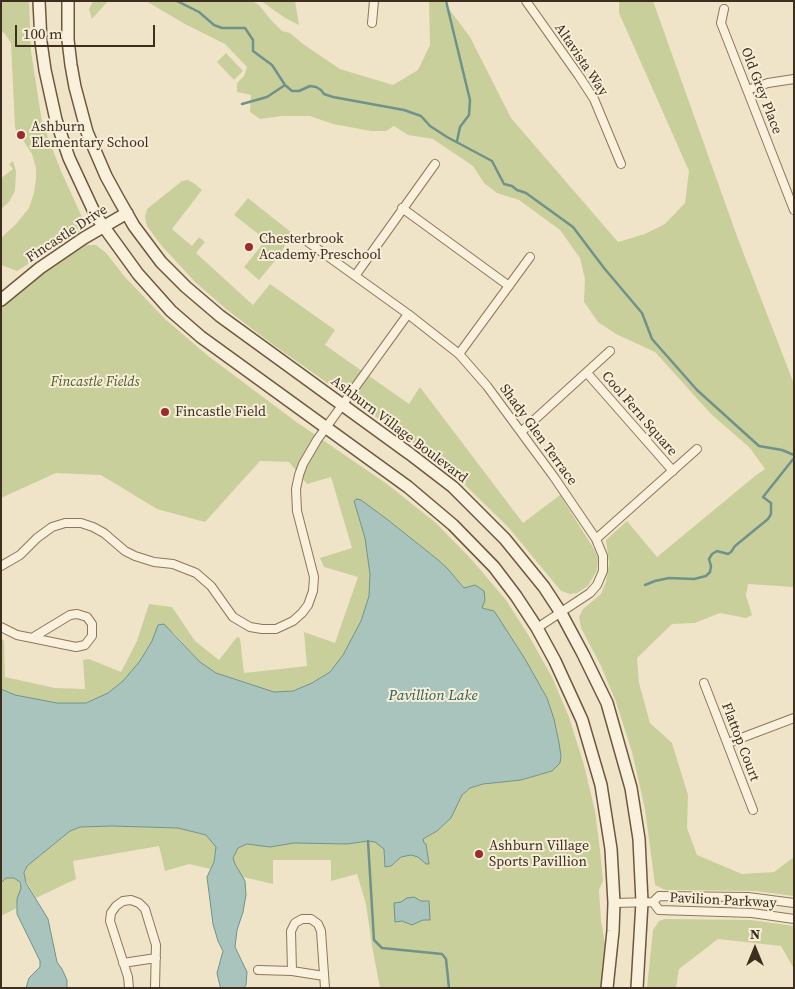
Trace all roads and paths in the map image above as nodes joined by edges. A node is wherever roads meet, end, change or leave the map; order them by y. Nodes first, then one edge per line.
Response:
1 (40, 1) edge
2 (68, 1) edge
3 (374, 1) edge
4 (526, 1) edge
5 (724, 9) dead end
6 (372, 23) dead end
7 (794, 79) edge
8 (747, 90) junction
9 (435, 164) dead end
10 (621, 164) dead end
11 (792, 201) edge
12 (402, 208) junction
13 (794, 210) edge
14 (127, 213) junction
15 (103, 227) junction
16 (308, 242) dead end
17 (530, 257) dead end
18 (355, 276) junction
19 (509, 286) junction
20 (1, 300) edge
21 (408, 314) junction
22 (610, 352) dead end
23 (459, 354) junction
24 (587, 373) junction
25 (342, 405) junction
26 (326, 428) junction
27 (521, 432) junction
28 (697, 450) dead end
29 (673, 471) junction
30 (596, 539) junction
31 (1, 566) edge
32 (561, 613) junction
33 (1, 627) edge
34 (537, 628) junction
35 (32, 638) junction
36 (704, 683) dead end
37 (794, 718) edge
38 (728, 743) junction
39 (753, 810) dead end
40 (648, 902) junction
41 (614, 903) junction
42 (794, 903) edge
43 (794, 919) edge
44 (156, 958) junction
45 (123, 963) junction
46 (258, 970) dead end
47 (292, 971) junction
48 (324, 976) junction
49 (129, 988) edge
50 (155, 988) edge
51 (324, 988) edge
52 (607, 988) edge
53 (637, 988) edge

1 - 15 main road
2 - 14 main road, Ashburn Village Boulevard
3 - 6 street
4 - 10 street, Altavista Way
5 - 8 street, Old Grey Place
7 - 8 street
8 - 11 street, Old Grey Place
9 - 12 street
11 - 13 street, Old Grey Place
12 - 18 street
12 - 19 street
14 - 15 main road, Fincastle Drive
14 - 25 main road, Ashburn Village Boulevard
15 - 20 main road, Fincastle Drive
15 - 26 main road
16 - 18 street, Shady Glen Terrace
17 - 19 street
18 - 21 street, Shady Glen Terrace
19 - 23 street
21 - 23 street, Shady Glen Terrace
21 - 25 street
22 - 24 street, Cool Fern Square
23 - 27 street, Shady Glen Terrace
24 - 27 street, Cool Fern Square
24 - 29 street, Cool Fern Square
25 - 26 street
25 - 32 main road, Ashburn Village Boulevard
26 - 31 street
26 - 34 main road
27 - 30 street, Shady Glen Terrace
28 - 29 street, Cool Fern Square
29 - 30 street, Cool Fern Square
30 - 32 street, Shady Glen Terrace
32 - 34 street, Shady Glen Terrace
32 - 40 main road, Ashburn Village Boulevard
33 - 35 street
34 - 41 main road
35 - 35 street
36 - 38 street, Flattop Court
37 - 38 street
38 - 39 street, Flattop Court
40 - 41 street
40 - 42 street, Pavilion Parkway
40 - 43 street, Pavilion Parkway
40 - 53 main road, Ashburn Village Boulevard
41 - 52 main road
44 - 45 street
44 - 45 street
44 - 50 street
45 - 49 street
46 - 47 street
47 - 48 street
47 - 48 street
48 - 51 street

